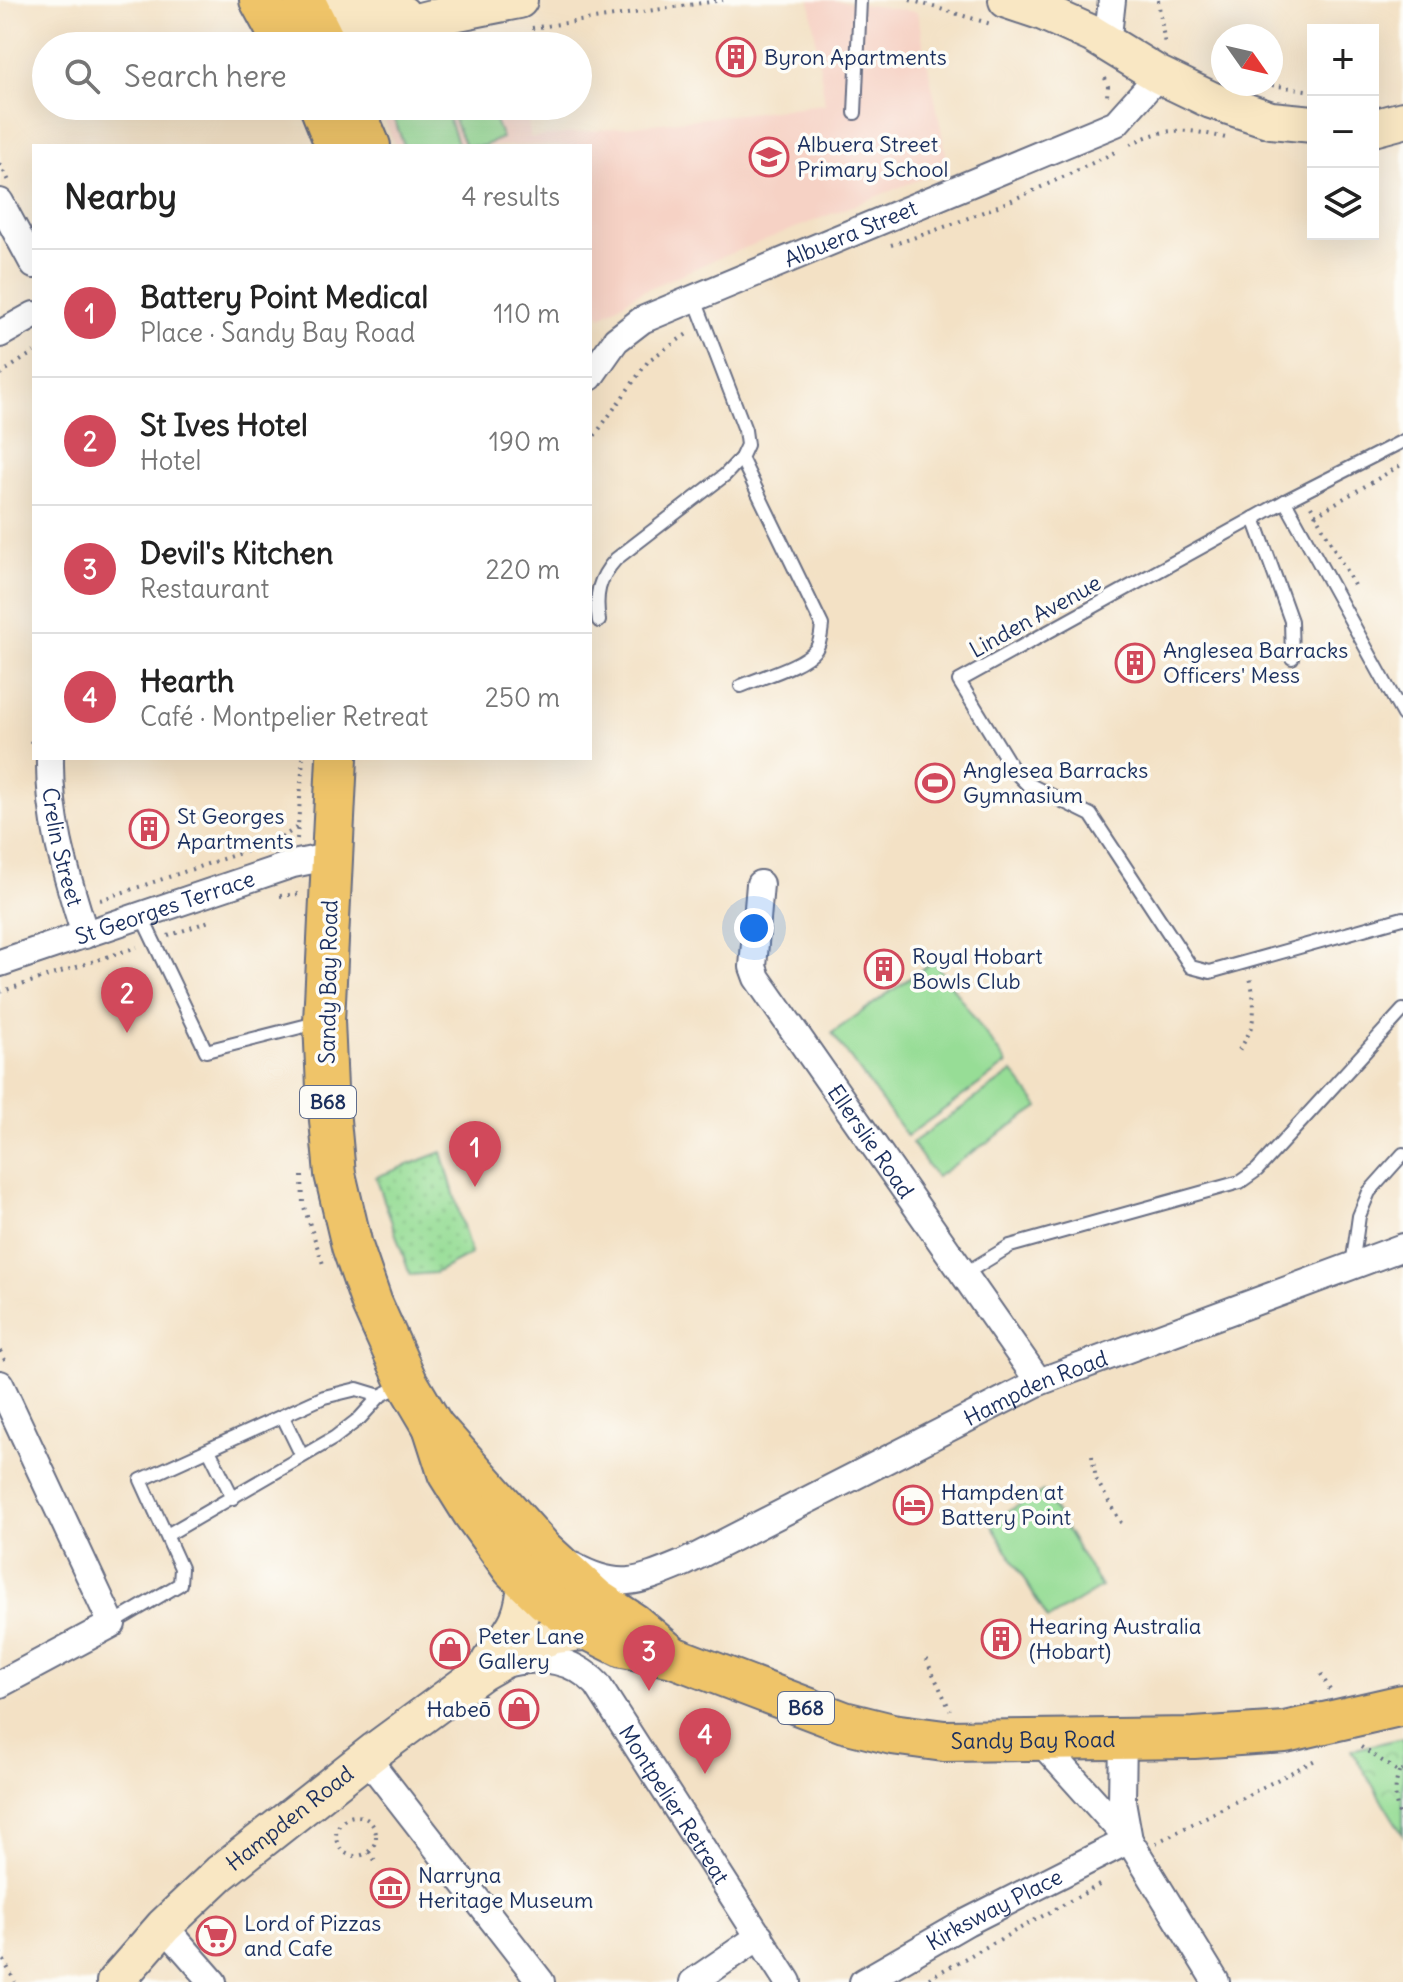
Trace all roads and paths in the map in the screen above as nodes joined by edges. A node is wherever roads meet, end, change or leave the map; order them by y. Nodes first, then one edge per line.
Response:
1 (260, 0) edge
2 (304, 0) edge
3 (321, 0) edge
4 (723, 0) edge
5 (860, 0) edge
6 (1007, 0) edge
7 (1112, 0) edge
8 (1158, 0) edge
9 (522, 14) edge
10 (443, 15) junction
11 (277, 32) edge
12 (319, 32) edge
13 (379, 32) edge
14 (414, 32) edge
15 (1107, 44) junction
16 (1159, 75) junction
17 (1283, 87) edge
18 (1307, 90) edge
19 (855, 113) dead end
20 (1403, 120) edge
21 (1307, 123) edge
22 (1379, 126) edge
23 (1233, 140) dead end
24 (1129, 145) dead end
25 (1116, 152) dead end
26 (0, 202) edge
27 (889, 246) dead end
28 (32, 261) edge
29 (694, 297) junction
30 (32, 316) edge
31 (704, 322) junction
32 (0, 334) edge
33 (32, 353) edge
34 (0, 374) edge
35 (592, 374) edge
36 (592, 439) edge
37 (1403, 441) edge
38 (741, 458) junction
39 (1403, 464) edge
40 (1303, 491) junction
41 (1285, 501) junction
42 (1316, 515) junction
43 (1254, 518) junction
44 (1299, 524) junction
45 (1359, 595) dead end
46 (599, 621) dead end
47 (1292, 658) dead end
48 (741, 686) dead end
49 (1403, 715) edge
50 (50, 760) edge
51 (303, 760) edge
52 (336, 760) edge
53 (315, 843) junction
54 (760, 884) dead end
55 (77, 909) junction
56 (141, 915) junction
57 (1403, 918) edge
58 (85, 935) junction
59 (0, 963) edge
60 (1249, 972) dead end
61 (1403, 1010) edge
62 (324, 1021) junction
63 (1239, 1050) dead end
64 (1403, 1154) edge
65 (1403, 1247) edge
66 (1352, 1266) junction
67 (964, 1274) junction
68 (1039, 1382) junction
69 (0, 1384) edge
70 (394, 1389) junction
71 (283, 1417) junction
72 (433, 1426) junction
73 (209, 1450) junction
74 (302, 1456) junction
75 (1092, 1456) dead end
76 (233, 1498) junction
77 (505, 1509) junction
78 (1124, 1528) dead end
79 (167, 1535) junction
80 (496, 1547) junction
81 (684, 1563) junction
82 (535, 1566) junction
83 (112, 1624) junction
84 (634, 1624) junction
85 (591, 1631) junction
86 (673, 1657) junction
87 (926, 1659) dead end
88 (486, 1670) junction
89 (1321, 1674) dead end
90 (0, 1684) edge
91 (1342, 1704) junction
92 (1403, 1705) edge
93 (1123, 1737) junction
94 (1039, 1740) junction
95 (964, 1741) junction
96 (1332, 1752) dead end
97 (366, 1757) junction
98 (1402, 1770) edge
99 (1403, 1824) edge
100 (1142, 1842) junction
101 (369, 1852) junction
102 (376, 1862) dead end
103 (1113, 1877) dead end
104 (164, 1926) junction
105 (760, 1936) junction
106 (0, 1953) edge
107 (15, 1982) edge
108 (115, 1982) edge
109 (213, 1982) edge
110 (541, 1982) edge
111 (693, 1982) edge
112 (788, 1982) edge
113 (863, 1982) edge
114 (922, 1982) edge
115 (1216, 1982) edge

1 - 11 main road
2 - 12 main road
3 - 10 street
4 - 9 path
5 - 19 lane
6 - 15 street
7 - 15 street
8 - 16 path
9 - 10 street
10 - 13 street
10 - 14 street
15 - 16 street
16 - 21 street
16 - 29 street, Albuera Street
17 - 18 path
20 - 22 street
23 - 24 path
25 - 27 path
26 - 28 street
29 - 31 lane
29 - 35 street, Albuera Street
30 - 32 street
31 - 36 path
31 - 38 lane
33 - 34 path
37 - 40 lane, Linden Avenue
38 - 46 lane
38 - 48 lane
39 - 42 path
40 - 41 lane, Linden Avenue
40 - 42 path
41 - 43 lane, Linden Avenue
41 - 44 lane
42 - 44 path
42 - 45 path
43 - 47 lane
43 - 57 lane, Linden Avenue
44 - 49 lane
50 - 55 street, Crelin Street
51 - 53 path
52 - 53 main road, Sandy Bay Road / B68
53 - 55 path
53 - 56 street, St Georges Terrace
53 - 62 main road, Sandy Bay Road / B68
54 - 67 street, Ellerslie Road
55 - 58 street, Crelin Street
56 - 58 street, St Georges Terrace
56 - 62 lane
58 - 59 street, St Georges Terrace
60 - 63 path
61 - 67 lane
62 - 70 main road, Sandy Bay Road / B68
64 - 66 lane
65 - 66 street, Hampden Road
66 - 68 street, Hampden Road
67 - 68 street, Ellerslie Road
68 - 81 street, Hampden Road
69 - 83 street
70 - 71 lane
70 - 72 main road, Sandy Bay Road / B68
70 - 74 lane
71 - 73 lane
71 - 74 lane
72 - 77 main road, Sandy Bay Road / B68
72 - 80 main road, Sandy Bay Road / B68
73 - 76 lane
73 - 79 lane
74 - 76 lane
75 - 78 path
76 - 79 lane
77 - 80 main road
77 - 82 main road, Sandy Bay Road / B68
79 - 83 lane
80 - 82 main road, Sandy Bay Road / B68
81 - 82 street, Hampden Road
81 - 84 street, Hampden Road
82 - 84 main road, Sandy Bay Road / B68
82 - 85 main road, Sandy Bay Road / B68
82 - 88 street, Hampden Road
83 - 90 street
84 - 86 main road, Sandy Bay Road / B68
85 - 86 main road, Sandy Bay Road / B68
85 - 88 street, Hampden Road
86 - 95 main road, Sandy Bay Road / B68
87 - 95 path
88 - 97 street, Hampden Road
88 - 105 street, Montpelier Retreat
89 - 91 path
91 - 92 main road, Sandy Bay Road / B68
91 - 93 main road, Sandy Bay Road / B68
91 - 98 path
93 - 94 main road, Sandy Bay Road / B68
93 - 100 street
94 - 95 main road, Sandy Bay Road / B68
94 - 100 street
96 - 100 path
97 - 104 street, Hampden Road
97 - 110 street
98 - 99 path
100 - 113 street, Kirksway Place
100 - 115 street
101 - 101 path
101 - 102 path
103 - 114 path
104 - 108 street, Hampden Road
104 - 109 street
105 - 111 street
105 - 112 street, Montpelier Retreat
106 - 107 path

